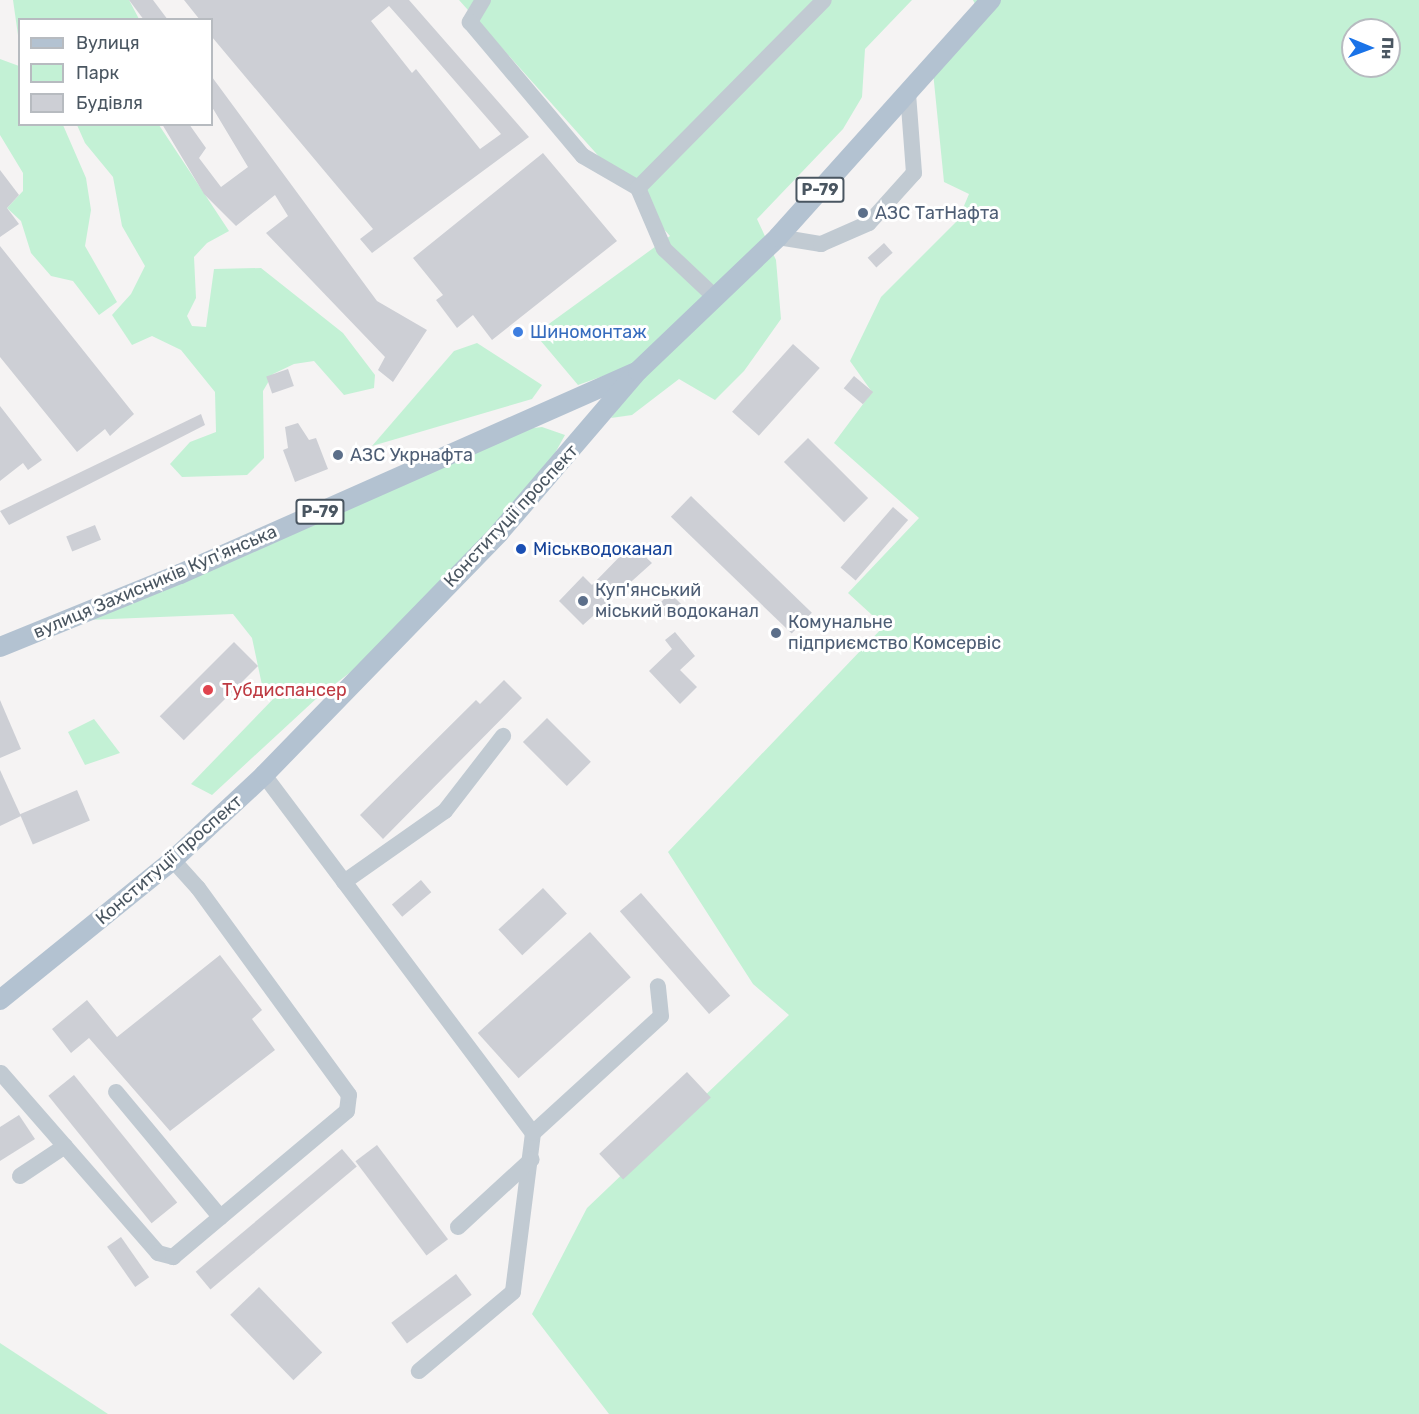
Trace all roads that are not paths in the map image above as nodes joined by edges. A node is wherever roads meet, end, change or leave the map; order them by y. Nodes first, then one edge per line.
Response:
1 (483, 0) edge
2 (825, 0) edge
3 (992, 0) edge
4 (908, 93) junction
5 (638, 188) junction
6 (778, 237) junction
7 (716, 297) junction
8 (638, 371) junction
9 (0, 647) edge
10 (503, 736) dead end
11 (264, 776) junction
12 (173, 860) junction
13 (344, 882) junction
14 (658, 986) dead end
15 (0, 999) edge
16 (1, 1073) edge
17 (116, 1092) dead end
18 (533, 1133) junction
19 (65, 1146) junction
20 (532, 1159) junction
21 (20, 1176) dead end
22 (220, 1217) junction
23 (458, 1227) dead end
24 (419, 1371) dead end

1 - 5 lane
2 - 5 lane
3 - 4 main road, Конституції проспект / Р-79
4 - 6 main road, Конституції проспект / Р-79
4 - 6 lane
5 - 7 lane
6 - 7 main road, Конституції проспект / Р-79
7 - 8 main road, Конституції проспект / Р-79
8 - 9 main road, вулиця Захисників Куп'янська / Р-79
8 - 11 main road, Конституції проспект / Р-79
10 - 13 lane
11 - 12 main road, Конституції проспект / Р-79
11 - 13 lane
12 - 15 main road, Конституції проспект / Р-79
12 - 22 lane
13 - 18 lane
14 - 18 lane
16 - 19 lane
17 - 22 lane
18 - 20 lane
19 - 21 lane
19 - 22 lane
20 - 23 lane
20 - 24 lane

